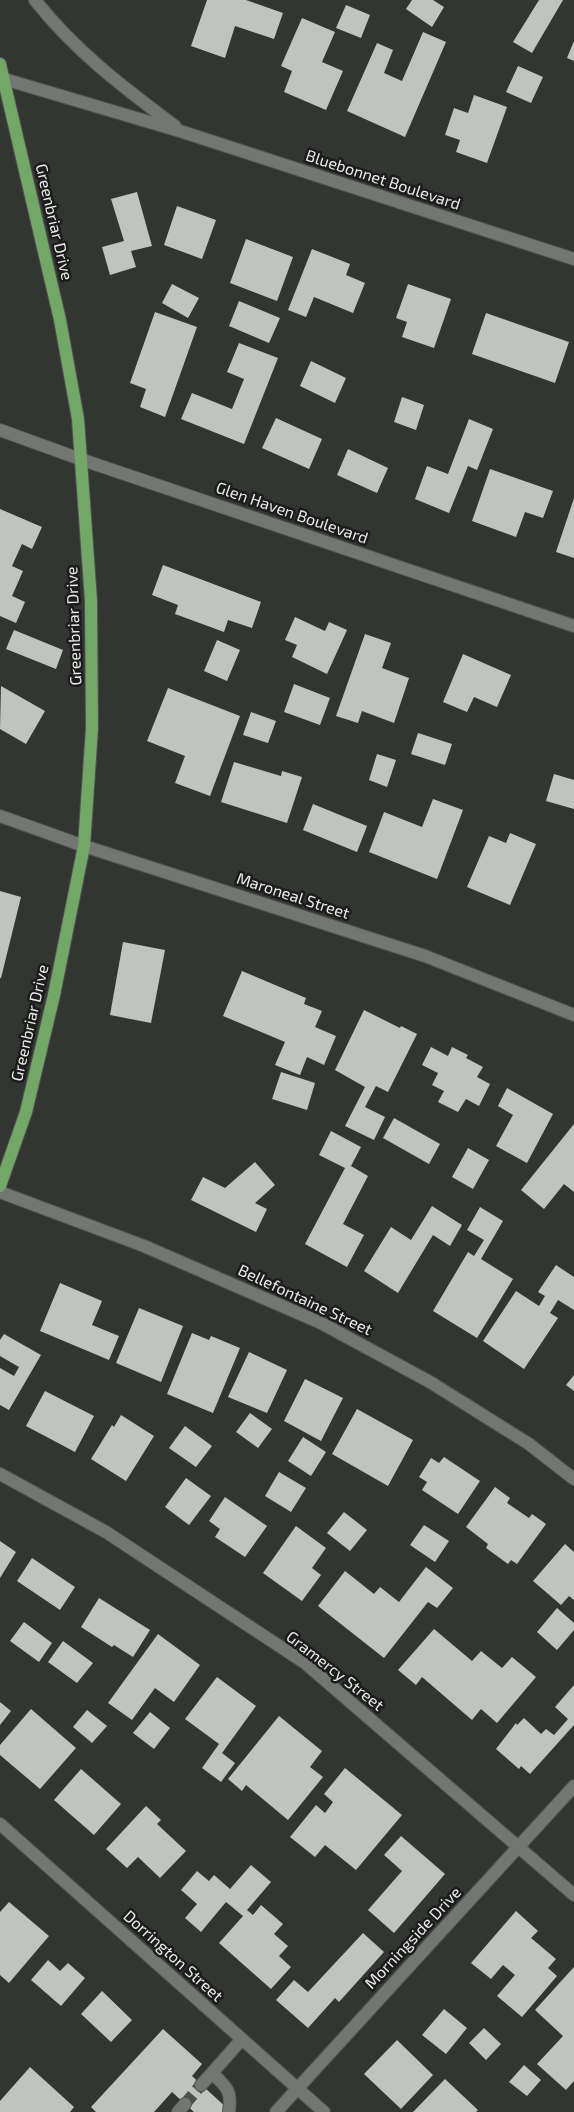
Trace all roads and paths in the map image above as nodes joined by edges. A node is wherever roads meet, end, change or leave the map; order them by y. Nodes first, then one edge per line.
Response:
1 (35, 0) edge
2 (0, 64) edge
3 (4, 79) junction
4 (183, 132) junction
5 (574, 259) edge
6 (0, 430) edge
7 (80, 459) junction
8 (574, 626) edge
9 (0, 816) edge
10 (84, 846) junction
11 (574, 1015) edge
12 (0, 1186) edge
13 (0, 1192) edge
14 (0, 1474) edge
15 (574, 1479) edge
16 (574, 1786) edge
17 (0, 1824) edge
18 (519, 1846) junction
19 (574, 1895) edge
20 (242, 2039) junction
21 (212, 2073) junction
22 (201, 2085) tunnel mouth
23 (297, 2088) junction
24 (229, 2112) edge
25 (276, 2112) edge
26 (324, 2112) edge

1 - 4 street, Bluebonnet Boulevard
2 - 3 main road, Greenbriar Drive
3 - 4 street, Bluebonnet Boulevard
3 - 7 main road, Greenbriar Drive
4 - 5 street, Bluebonnet Boulevard
6 - 7 street, Glen Haven Boulevard
7 - 8 street, Glen Haven Boulevard
7 - 10 main road, Greenbriar Drive
9 - 10 street, Maroneal Street
10 - 11 street, Maroneal Street
10 - 12 main road, Greenbriar Drive
13 - 15 street, Bellefontaine Street
14 - 18 street, Gramercy Street
16 - 18 street, Morningside Drive
17 - 20 street, Dorrington Street
18 - 19 street, Gramercy Street
18 - 23 street, Morningside Drive
20 - 21 street
20 - 23 street, Dorrington Street
21 - 22 street
21 - 24 street
23 - 25 street, Morningside Drive
23 - 26 street, Dorrington Street

